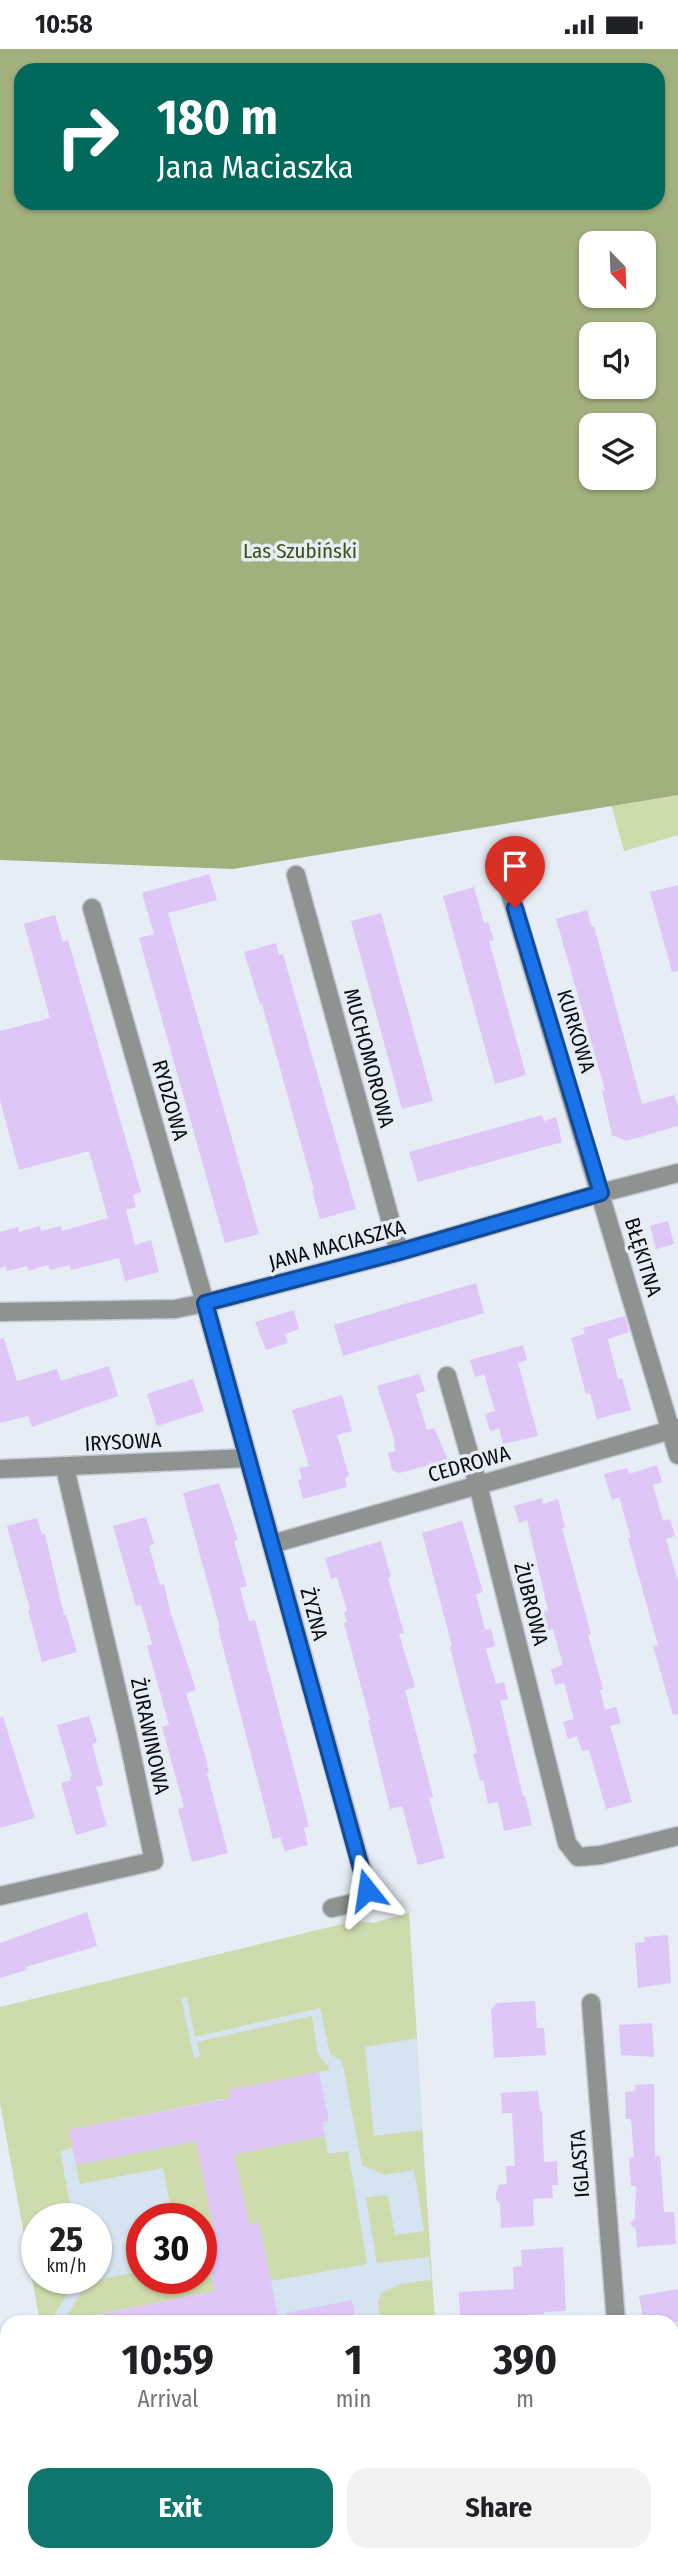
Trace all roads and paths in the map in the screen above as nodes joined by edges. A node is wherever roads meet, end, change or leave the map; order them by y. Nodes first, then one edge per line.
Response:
1 (296, 875) dead end
2 (508, 883) dead end
3 (92, 908) dead end
4 (678, 1173) edge
5 (601, 1193) junction
6 (399, 1252) junction
7 (205, 1303) junction
8 (0, 1312) edge
9 (447, 1376) dead end
10 (675, 1429) edge
11 (678, 1455) edge
12 (248, 1458) junction
13 (65, 1468) junction
14 (0, 1469) edge
15 (478, 1485) junction
16 (272, 1544) junction
17 (678, 1836) edge
18 (0, 1896) edge
19 (332, 1908) dead end
20 (591, 2003) dead end
21 (615, 2315) edge

1 - 6 street, MUCHOMOROWA
2 - 5 street, KURKOWA
3 - 7 street, RYDZOWA
4 - 5 street, JANA MACIASZKA
5 - 6 street, JANA MACIASZKA
5 - 10 street, BŁĘKITNA
6 - 7 street, JANA MACIASZKA
7 - 8 street, JANA MACIASZKA
7 - 12 street, ŻYZNA
9 - 15 street, ŻUBROWA
10 - 11 street, BŁĘKITNA
10 - 15 street, CEDROWA
12 - 13 street, IRYSOWA
12 - 16 street, ŻYZNA
13 - 14 street, IRYSOWA
13 - 18 street, ŻURAWINOWA
15 - 16 street, CEDROWA
15 - 17 street, ŻUBROWA
16 - 19 street, ŻYZNA
20 - 21 street, IGLASTA

